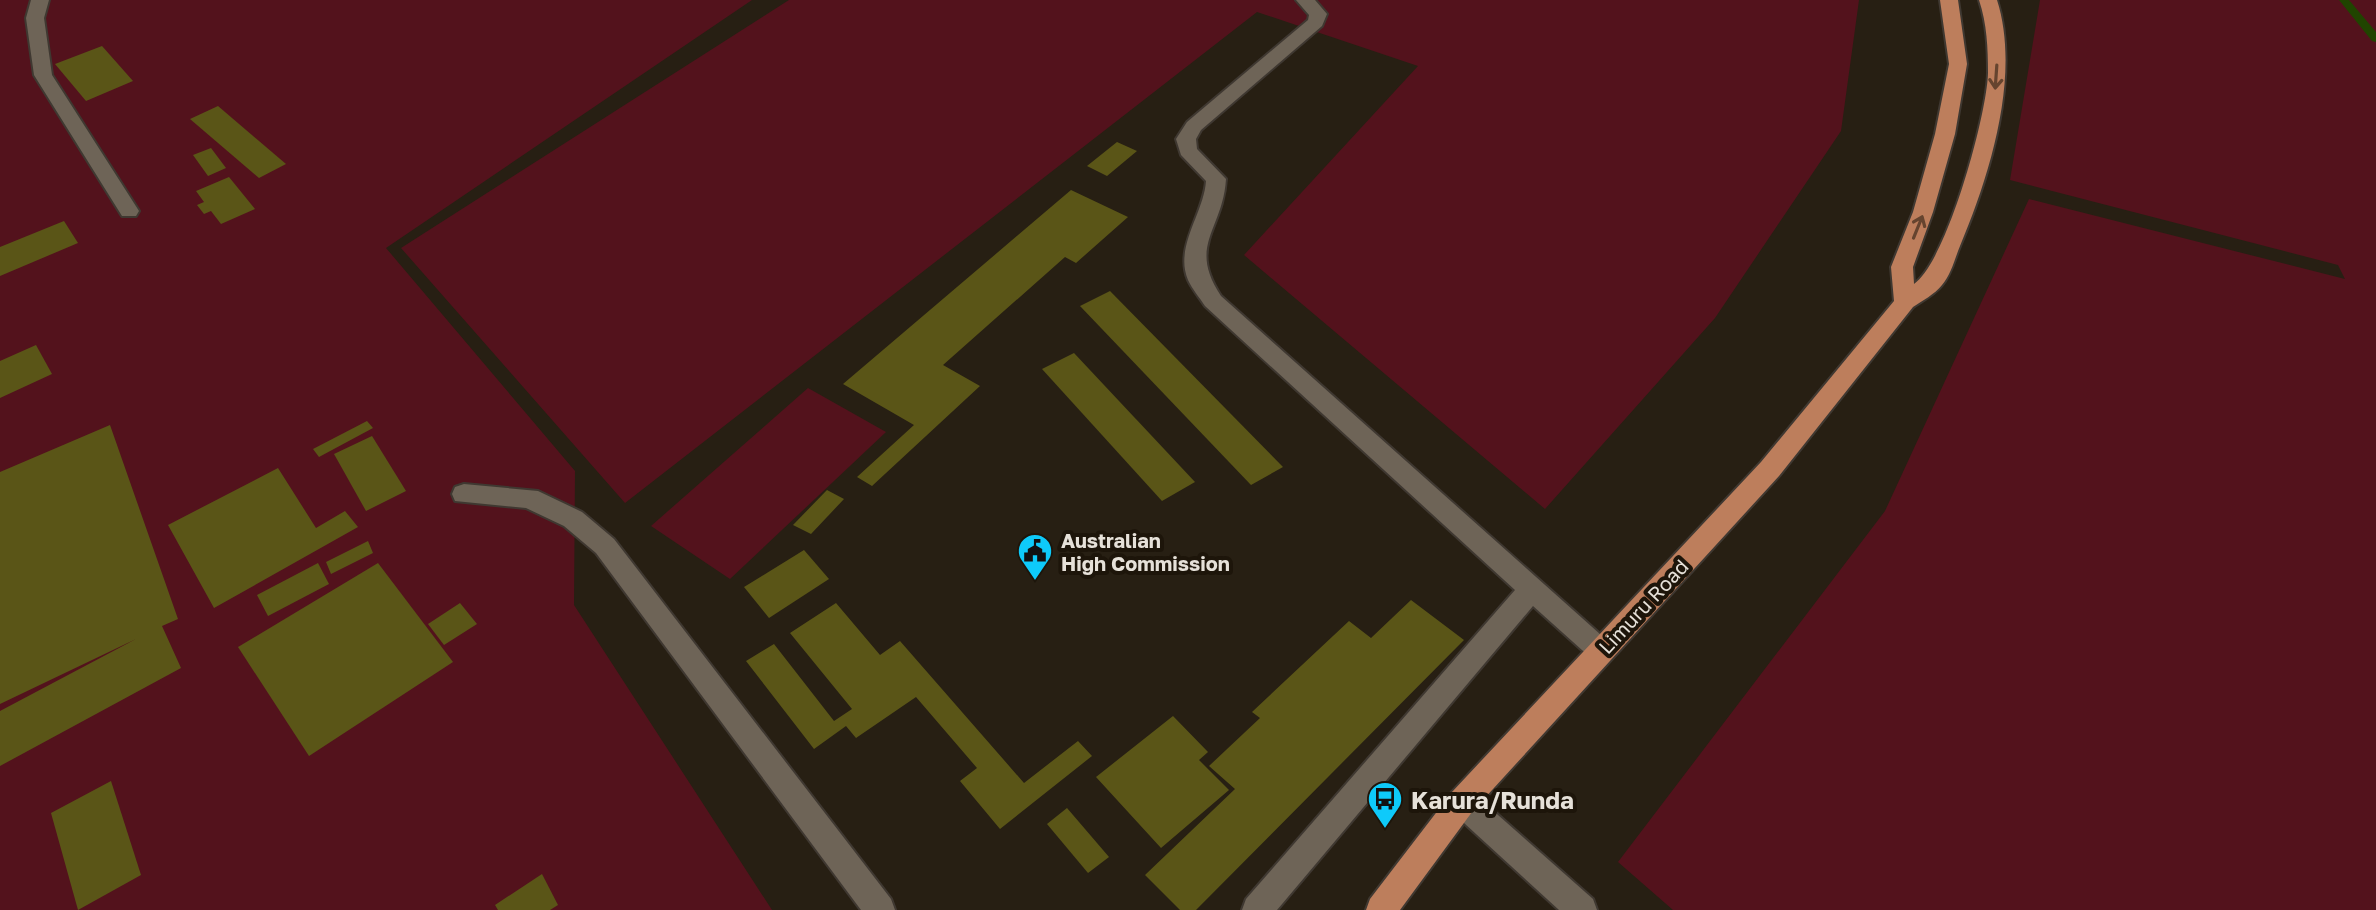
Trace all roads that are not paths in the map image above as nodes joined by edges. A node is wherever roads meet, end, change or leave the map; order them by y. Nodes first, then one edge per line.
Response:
1 (40, 0) edge
2 (1305, 0) edge
3 (1949, 0) edge
4 (1988, 0) edge
5 (129, 211) dead end
6 (1905, 302) junction
7 (464, 494) dead end
8 (1532, 589) junction
9 (1601, 651) junction
10 (1462, 802) junction
11 (880, 910) edge
12 (1257, 910) edge
13 (1381, 910) edge
14 (1582, 910) edge

1 - 5 street
2 - 8 street
6 -> 3 main road
4 -> 6 main road, Limuru Road
6 - 9 main road, Limuru Road
7 - 11 street
8 - 9 street
8 - 12 street
9 - 10 main road, Limuru Road
10 - 13 main road, Limuru Road
10 - 14 street

